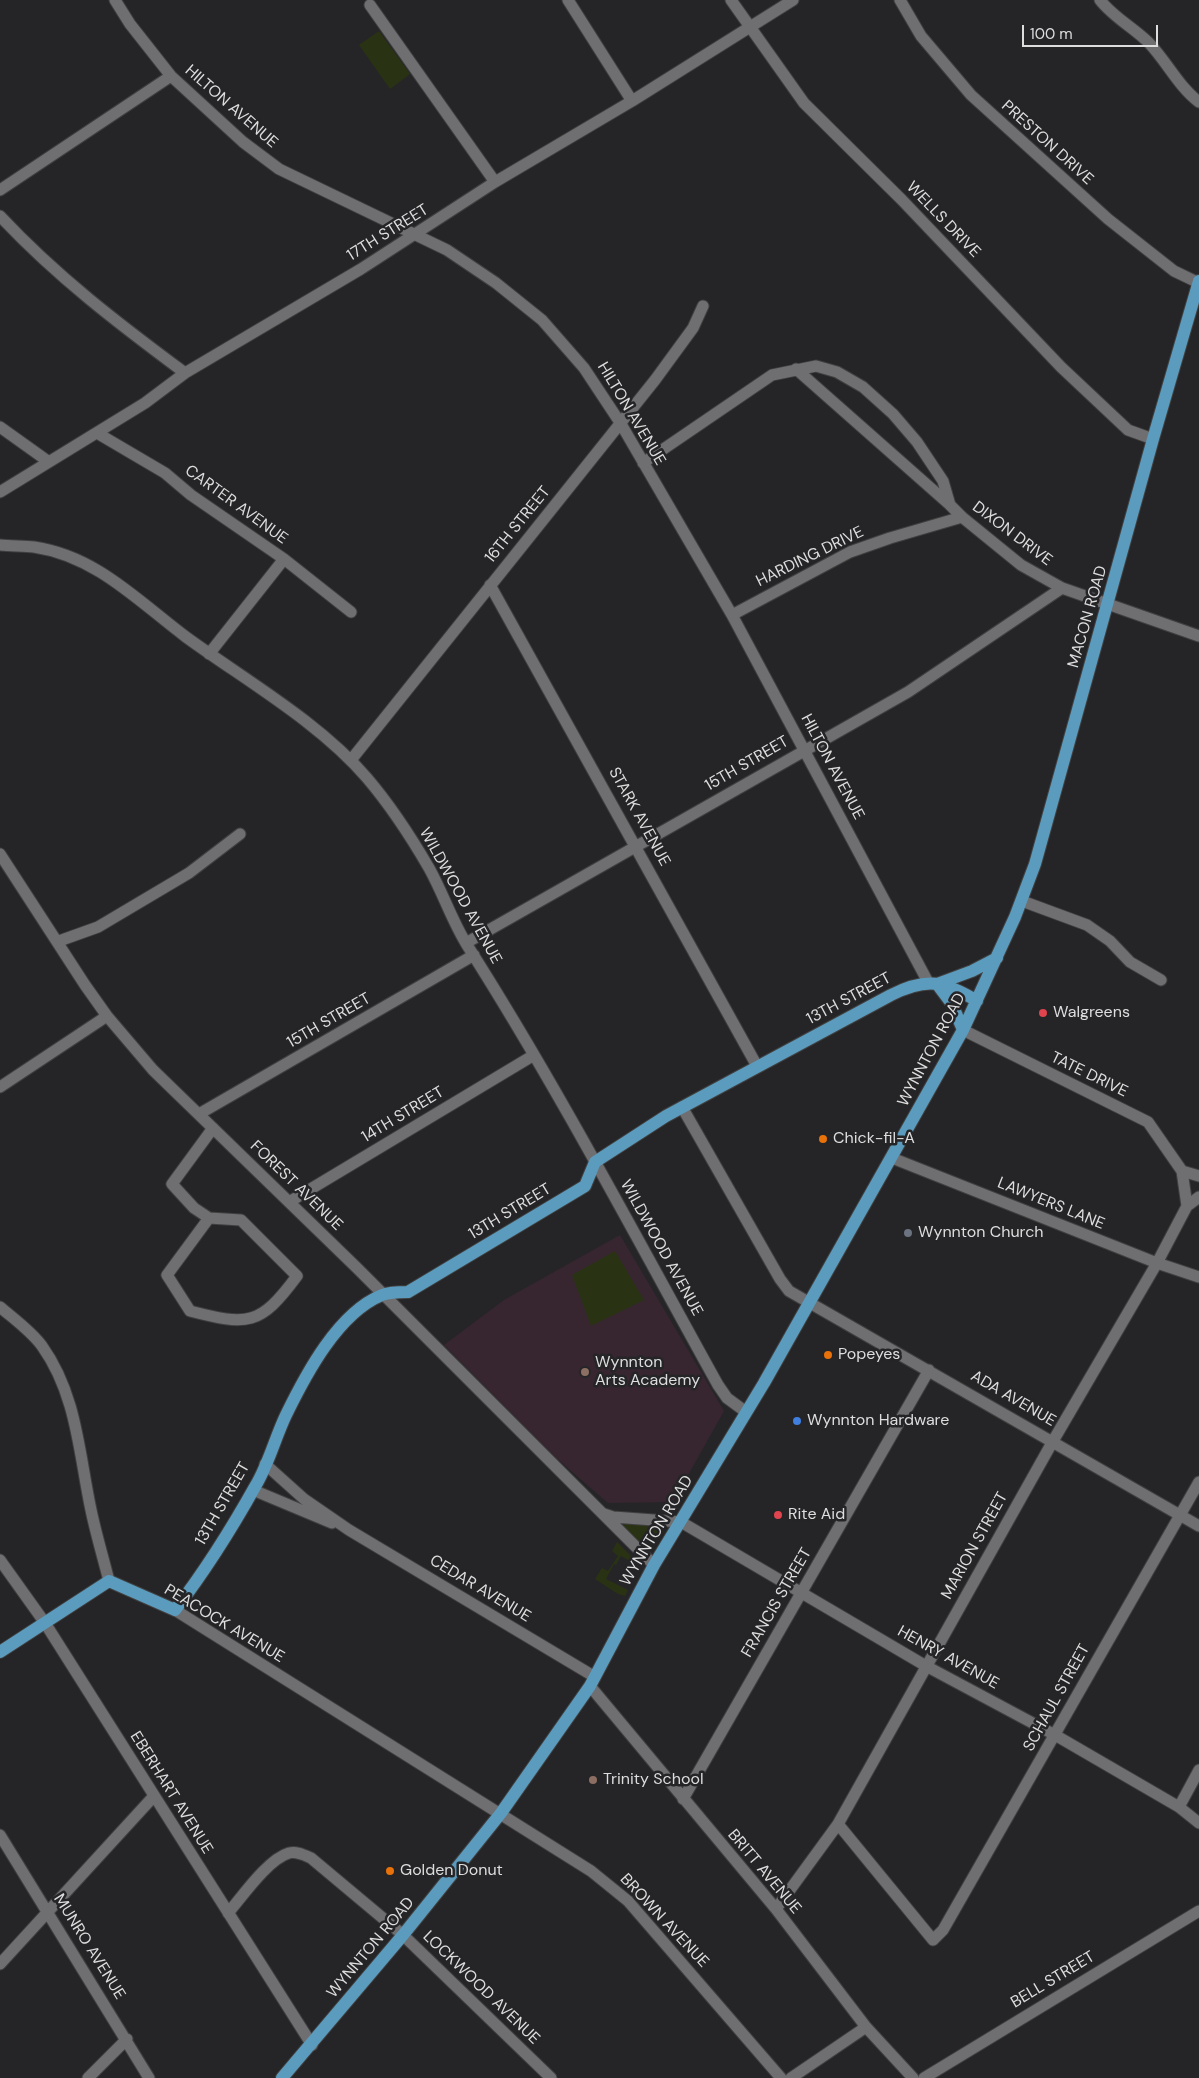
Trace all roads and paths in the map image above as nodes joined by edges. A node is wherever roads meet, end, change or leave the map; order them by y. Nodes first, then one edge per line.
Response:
1 (115, 0) edge
2 (568, 0) edge
3 (731, 0) edge
4 (793, 0) edge
5 (900, 0) edge
6 (1100, 0) edge
7 (370, 5) dead end
8 (749, 27) junction
9 (171, 76) junction
10 (632, 101) junction
11 (1199, 102) edge
12 (495, 182) junction
13 (0, 190) edge
14 (0, 216) edge
15 (415, 235) junction
16 (1199, 282) edge
17 (703, 306) dead end
18 (796, 369) junction
19 (185, 373) junction
20 (621, 424) junction
21 (0, 427) edge
22 (98, 434) junction
23 (1153, 439) junction
24 (49, 462) junction
25 (643, 463) junction
26 (0, 492) edge
27 (950, 505) junction
28 (962, 518) junction
29 (0, 545) edge
30 (284, 559) junction
31 (490, 585) junction
32 (1062, 588) junction
33 (1108, 605) junction
34 (351, 612) dead end
35 (732, 615) junction
36 (1199, 636) edge
37 (209, 654) junction
38 (805, 750) junction
39 (351, 760) junction
40 (240, 834) dead end
41 (636, 845) junction
42 (0, 854) edge
43 (1022, 900) junction
44 (59, 941) junction
45 (466, 943) junction
46 (474, 955) junction
47 (997, 958) junction
48 (1161, 980) dead end
49 (933, 983) junction
50 (977, 1001) junction
51 (108, 1016) junction
52 (963, 1030) junction
53 (534, 1056) junction
54 (757, 1066) junction
55 (0, 1087) edge
56 (682, 1107) junction
57 (199, 1114) junction
58 (213, 1128) junction
59 (892, 1158) junction
60 (596, 1162) junction
61 (1182, 1171) junction
62 (1199, 1176) edge
63 (1199, 1197) edge
64 (289, 1202) junction
65 (1187, 1206) junction
66 (209, 1218) junction
67 (1157, 1263) junction
68 (1199, 1277) edge
69 (383, 1294) junction
70 (810, 1302) junction
71 (0, 1307) edge
72 (0, 1319) edge
73 (14, 1319) junction
74 (928, 1370) junction
75 (746, 1412) junction
76 (1053, 1441) junction
77 (265, 1464) junction
78 (1199, 1482) edge
79 (253, 1490) junction
80 (604, 1514) junction
81 (1181, 1516) junction
82 (681, 1522) junction
83 (1199, 1526) edge
84 (349, 1530) junction
85 (0, 1560) edge
86 (654, 1565) junction
87 (109, 1581) junction
88 (801, 1594) junction
89 (174, 1610) junction
90 (45, 1623) junction
91 (0, 1652) edge
92 (926, 1666) junction
93 (593, 1682) junction
94 (1055, 1734) junction
95 (1199, 1770) edge
96 (154, 1796) junction
97 (683, 1799) junction
98 (1179, 1807) junction
99 (500, 1813) junction
100 (1199, 1823) edge
101 (838, 1824) junction
102 (0, 1835) edge
103 (776, 1909) junction
104 (1199, 1911) edge
105 (48, 1912) junction
106 (228, 1913) junction
107 (403, 1935) junction
108 (0, 1964) edge
109 (866, 2027) junction
110 (127, 2039) junction
111 (312, 2045) junction
112 (88, 2078) edge
113 (149, 2078) edge
114 (282, 2078) edge
115 (551, 2078) edge
116 (781, 2078) edge
117 (791, 2078) edge
118 (913, 2078) edge
119 (924, 2078) edge

1 - 9 street, HILTON AVENUE
2 - 10 street
3 - 8 street, WELLS DRIVE
4 - 8 street, 17TH STREET
5 - 16 street, PRESTON DRIVE
6 - 11 street
7 - 12 street
8 - 10 street, 17TH STREET
8 - 23 street, WELLS DRIVE
9 - 13 street
9 - 15 street, HILTON AVENUE
10 - 12 street, 17TH STREET
12 - 15 street, 17TH STREET
14 - 19 street
15 - 19 street, 17TH STREET
15 - 20 street, HILTON AVENUE
16 - 23 main road, MACON ROAD
17 - 20 street, 16TH STREET
18 - 25 street, DIXON DRIVE
18 - 27 street, DIXON DRIVE
18 - 27 street, DIXON DRIVE
19 - 22 street, 17TH STREET
20 - 25 street, HILTON AVENUE
20 - 31 street, 16TH STREET
21 - 24 street
22 - 24 street, 17TH STREET
22 - 30 street, CARTER AVENUE
23 - 33 main road, MACON ROAD
24 - 26 street, 17TH STREET
25 - 35 street, HILTON AVENUE
27 - 28 street, DIXON DRIVE
28 - 32 street, DIXON DRIVE
28 - 35 street, HARDING DRIVE
29 - 37 street, WILDWOOD AVENUE
30 - 34 street, CARTER AVENUE
30 - 37 street
31 - 39 street, 16TH STREET
31 - 41 street, STARK AVENUE
32 - 33 street, DIXON DRIVE
32 - 38 street, 15TH STREET
33 - 36 street, DIXON DRIVE
33 - 43 main road, MACON ROAD
35 - 38 street, HILTON AVENUE
37 - 39 street, WILDWOOD AVENUE
38 - 41 street, 15TH STREET
38 - 49 street, HILTON AVENUE
39 - 45 street, WILDWOOD AVENUE
40 - 44 street
41 - 45 street, 15TH STREET
41 - 54 street, STARK AVENUE
42 - 44 street, FOREST AVENUE
43 - 47 main road, MACON ROAD
43 - 48 street
44 - 51 street, FOREST AVENUE
45 - 46 street, WILDWOOD AVENUE
46 - 53 street, WILDWOOD AVENUE
46 - 57 street, 15TH STREET
47 - 49 main road, 13TH STREET
47 - 50 main road, WYNNTON ROAD
49 - 50 main road
49 - 52 main road
49 - 54 main road, 13TH STREET
50 - 52 main road, WYNNTON ROAD
51 - 55 street
51 - 57 street, FOREST AVENUE
52 - 59 main road, WYNNTON ROAD
52 - 61 street, TATE DRIVE
53 - 60 street, WILDWOOD AVENUE
53 - 64 street, 14TH STREET
54 - 56 main road, 13TH STREET
56 - 60 main road, 13TH STREET
56 - 70 street
57 - 58 street, FOREST AVENUE
58 - 64 street, FOREST AVENUE
58 - 66 street
59 - 67 street, LAWYERS LANE
59 - 70 main road, WYNNTON ROAD
60 - 69 main road, 13TH STREET
60 - 75 street, WILDWOOD AVENUE
61 - 62 street
61 - 65 street, TATE DRIVE
63 - 65 street, MARION STREET
64 - 69 street, FOREST AVENUE
65 - 67 street, MARION STREET
66 - 66 street
67 - 68 street, LAWYERS LANE
67 - 76 street, MARION STREET
69 - 77 main road, 13TH STREET
69 - 80 street, FOREST AVENUE
70 - 74 street, ADA AVENUE
70 - 75 main road, WYNNTON ROAD
71 - 73 street
72 - 73 street
73 - 87 street
74 - 76 street, ADA AVENUE
74 - 88 street, FRANCIS STREET
75 - 82 main road, WYNNTON ROAD
76 - 81 street, ADA AVENUE
76 - 92 street, MARION STREET
77 - 79 main road, 13TH STREET
77 - 84 street
78 - 81 street, SCHAUL STREET
79 - 84 street
79 - 89 main road, 13TH STREET
80 - 82 street
80 - 86 street, FOREST AVENUE
81 - 83 street, ADA AVENUE
81 - 94 street, SCHAUL STREET
82 - 86 main road, WYNNTON ROAD
82 - 88 street, HENRY AVENUE
84 - 93 street, CEDAR AVENUE
85 - 90 street, EBERHART AVENUE
86 - 93 main road, WYNNTON ROAD
87 - 89 main road, PEACOCK AVENUE
87 - 90 main road
88 - 92 street, HENRY AVENUE
88 - 97 street, FRANCIS STREET
89 - 99 street, PEACOCK AVENUE
90 - 91 main road
90 - 96 street, EBERHART AVENUE
92 - 94 street, HENRY AVENUE
92 - 101 street, MARION STREET
93 - 97 street, BRITT AVENUE
93 - 99 main road, WYNNTON ROAD
94 - 98 street, HENRY AVENUE
94 - 101 street, SCHAUL STREET
95 - 98 street
96 - 105 street
96 - 106 street, EBERHART AVENUE
97 - 103 street, BRITT AVENUE
98 - 100 street, HENRY AVENUE
99 - 107 main road, WYNNTON ROAD
99 - 116 street, BROWN AVENUE
101 - 103 street, MARION STREET
102 - 105 street, MUNRO AVENUE
103 - 109 street, BRITT AVENUE
104 - 119 street, BELL STREET
105 - 108 street
105 - 110 street, MUNRO AVENUE
106 - 107 street, LOCKWOOD AVENUE
106 - 111 street, EBERHART AVENUE
107 - 111 main road, WYNNTON ROAD
107 - 115 street, LOCKWOOD AVENUE
109 - 117 street
109 - 118 street, BRITT AVENUE
110 - 112 street
110 - 113 street, MUNRO AVENUE
111 - 114 main road, WYNNTON ROAD

